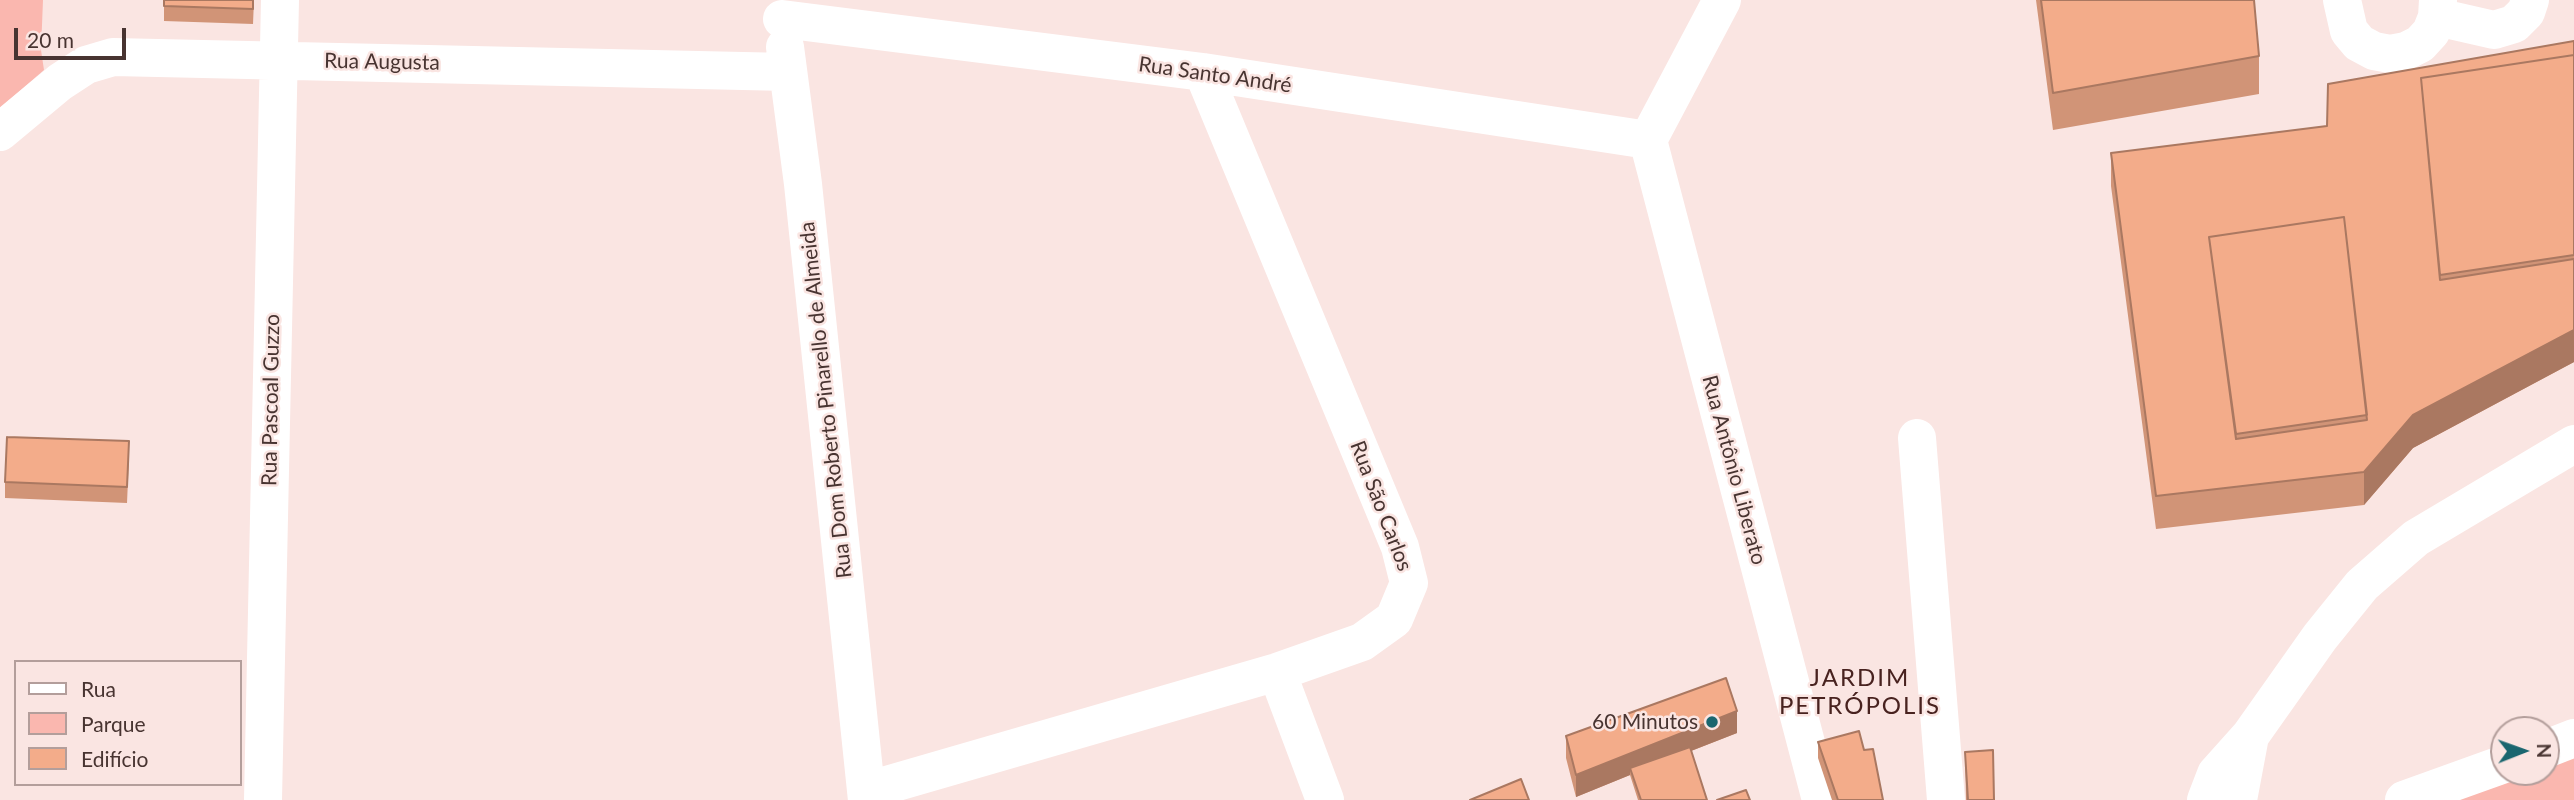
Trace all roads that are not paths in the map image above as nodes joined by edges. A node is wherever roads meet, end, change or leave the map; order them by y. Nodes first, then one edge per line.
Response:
1 (280, 0) edge
2 (1722, 0) edge
3 (2342, 0) edge
4 (2530, 0) edge
5 (2438, 8) edge
6 (782, 9) edge
7 (277, 60) junction
8 (788, 72) junction
9 (1203, 72) junction
10 (0, 132) edge
11 (1648, 140) junction
12 (1917, 438) dead end
13 (2574, 444) edge
14 (1277, 672) junction
15 (2250, 736) junction
16 (2490, 769) edge
17 (867, 796) edge
18 (263, 800) edge
19 (1325, 800) edge
20 (1821, 800) edge
21 (1946, 800) edge
22 (2206, 800) edge
23 (2238, 800) edge
24 (2404, 800) edge

1 - 7 street, Rua Pascoal Guzzo
2 - 11 street
3 - 5 street
4 - 5 street
6 - 8 street, Rua Dom Roberto Pinarello de Almeida
6 - 9 street, Rua Santo André
7 - 8 street, Rua Augusta
7 - 10 street, Rua Augusta
7 - 18 street, Rua Pascoal Guzzo
8 - 17 street, Rua Dom Roberto Pinarello de Almeida
9 - 11 street, Rua Santo André
9 - 14 street, Rua São Carlos
11 - 20 street, Rua Antônio Liberato
12 - 21 street
13 - 15 street
14 - 17 street, Rua São Carlos
14 - 19 street
15 - 22 street
15 - 23 street
16 - 24 street

